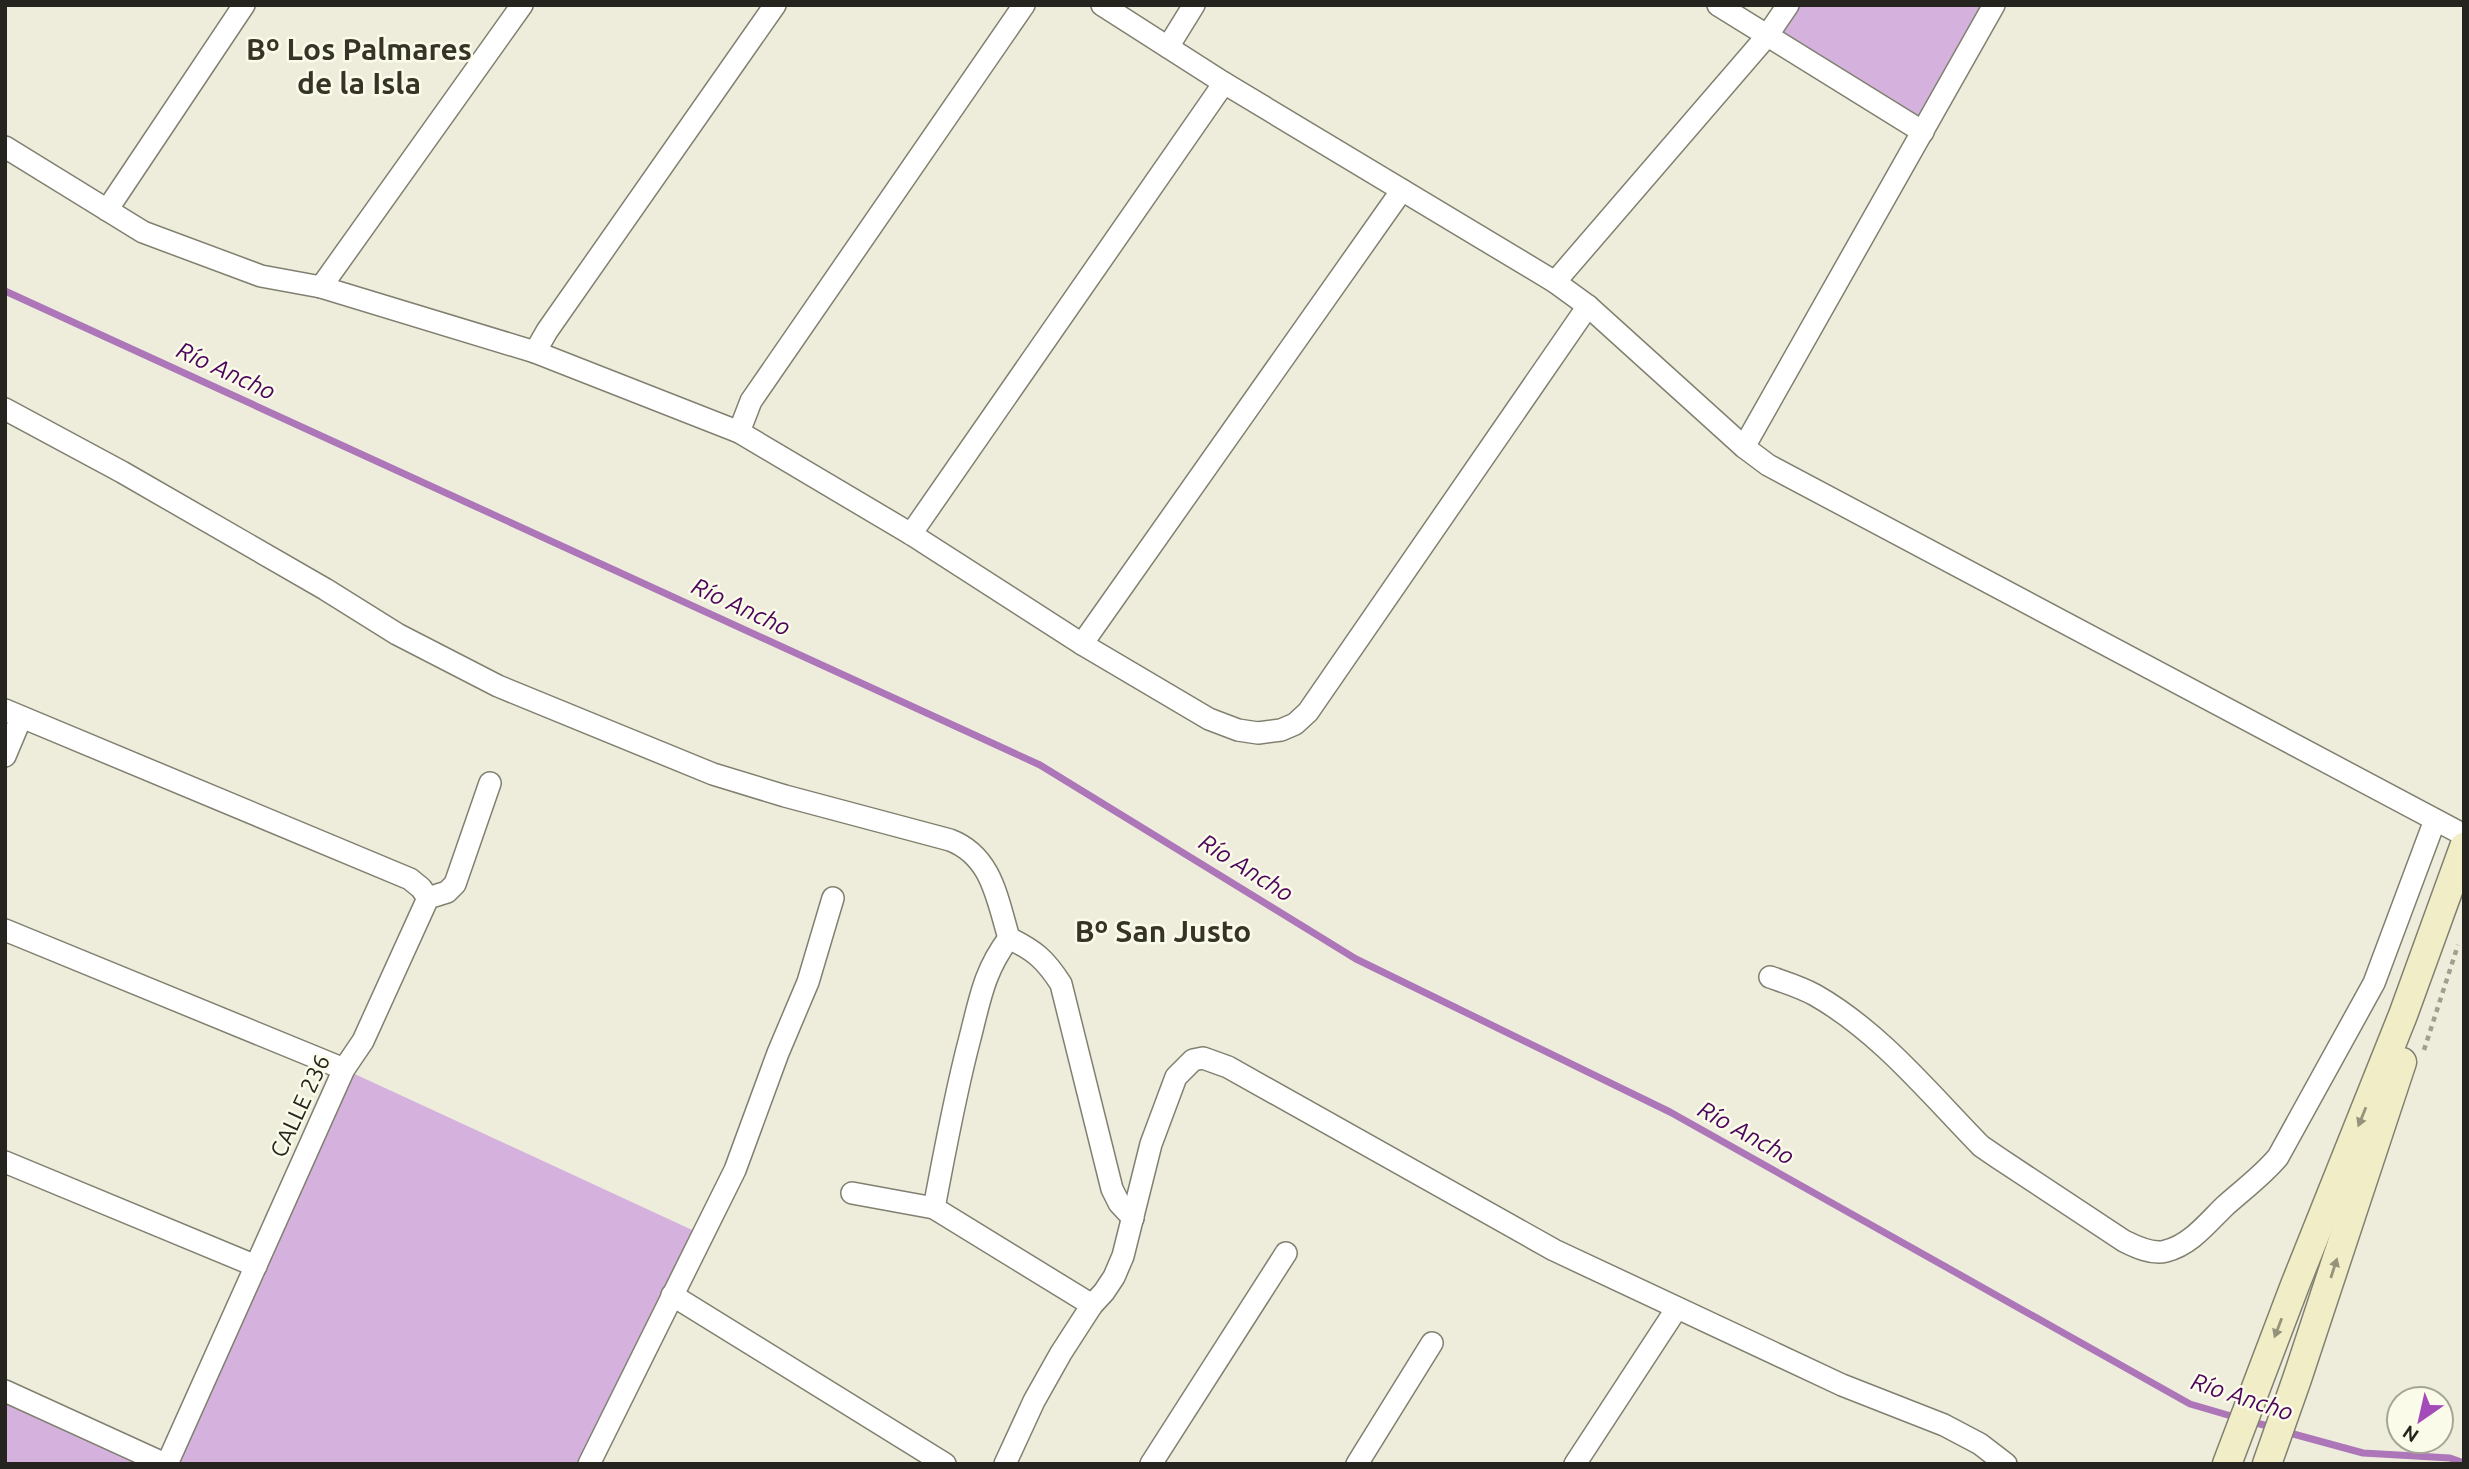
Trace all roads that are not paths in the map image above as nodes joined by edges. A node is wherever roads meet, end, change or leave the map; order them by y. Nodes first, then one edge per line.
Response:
1 (244, 5) edge
2 (522, 5) edge
3 (775, 5) edge
4 (1024, 5) edge
5 (1102, 5) edge
6 (1194, 5) edge
7 (1718, 5) edge
8 (1788, 5) edge
9 (1994, 5) edge
10 (1767, 36) junction
11 (1168, 47) junction
12 (1224, 83) junction
13 (1923, 132) junction
14 (5, 147) edge
15 (1402, 190) junction
16 (107, 210) junction
17 (1555, 282) junction
18 (321, 287) junction
19 (1588, 306) junction
20 (535, 352) junction
21 (5, 409) edge
22 (739, 432) junction
23 (1744, 447) junction
24 (911, 534) junction
25 (1082, 644) junction
26 (13, 714) edge
27 (5, 755) edge
28 (491, 783) dead end
29 (2435, 820) junction
30 (2464, 835) edge
31 (2464, 849) edge
32 (428, 898) junction
33 (833, 898) dead end
34 (5, 930) edge
35 (1009, 938) junction
36 (1770, 977) dead end
37 (344, 1069) junction
38 (5, 1161) edge
39 (852, 1193) dead end
40 (934, 1208) junction
41 (1133, 1218) junction
42 (1286, 1253) dead end
43 (256, 1266) junction
44 (673, 1295) junction
45 (1092, 1305) junction
46 (1677, 1308) junction
47 (1432, 1343) dead end
48 (5, 1391) edge
49 (2230, 1460) edge
50 (594, 1462) edge
51 (166, 1464) edge
52 (945, 1464) edge
53 (1005, 1464) edge
54 (1151, 1464) edge
55 (1357, 1464) edge
56 (1575, 1464) edge
57 (2006, 1464) edge
58 (2267, 1464) edge

1 - 16 street
2 - 18 street
3 - 20 street
4 - 22 street
5 - 11 street
6 - 11 street
7 - 10 street
8 - 10 street
9 - 13 street
10 - 13 street
10 - 17 street
11 - 12 street
12 - 15 street
12 - 24 street
13 - 23 street
14 - 16 street
15 - 17 street
15 - 25 street
16 - 18 street
17 - 19 street
18 - 20 street
19 - 23 street
19 - 25 street
20 - 22 street
21 - 35 street
22 - 24 street
23 - 29 street
24 - 25 street
26 - 27 street
26 - 32 street
28 - 32 street
29 - 30 street
29 - 36 street
31 -> 49 main road
58 -> 31 main road
32 - 37 street, CALLE 236
33 - 44 street
34 - 37 street
35 - 40 street
35 - 41 street
37 - 43 street, CALLE 236
38 - 43 street
39 - 40 street
40 - 45 street
41 - 45 street
41 - 46 street
42 - 54 street
43 - 51 street, CALLE 236
44 - 50 street
44 - 52 street
45 - 53 street
46 - 56 street
46 - 57 street
47 - 55 street
48 - 51 street

